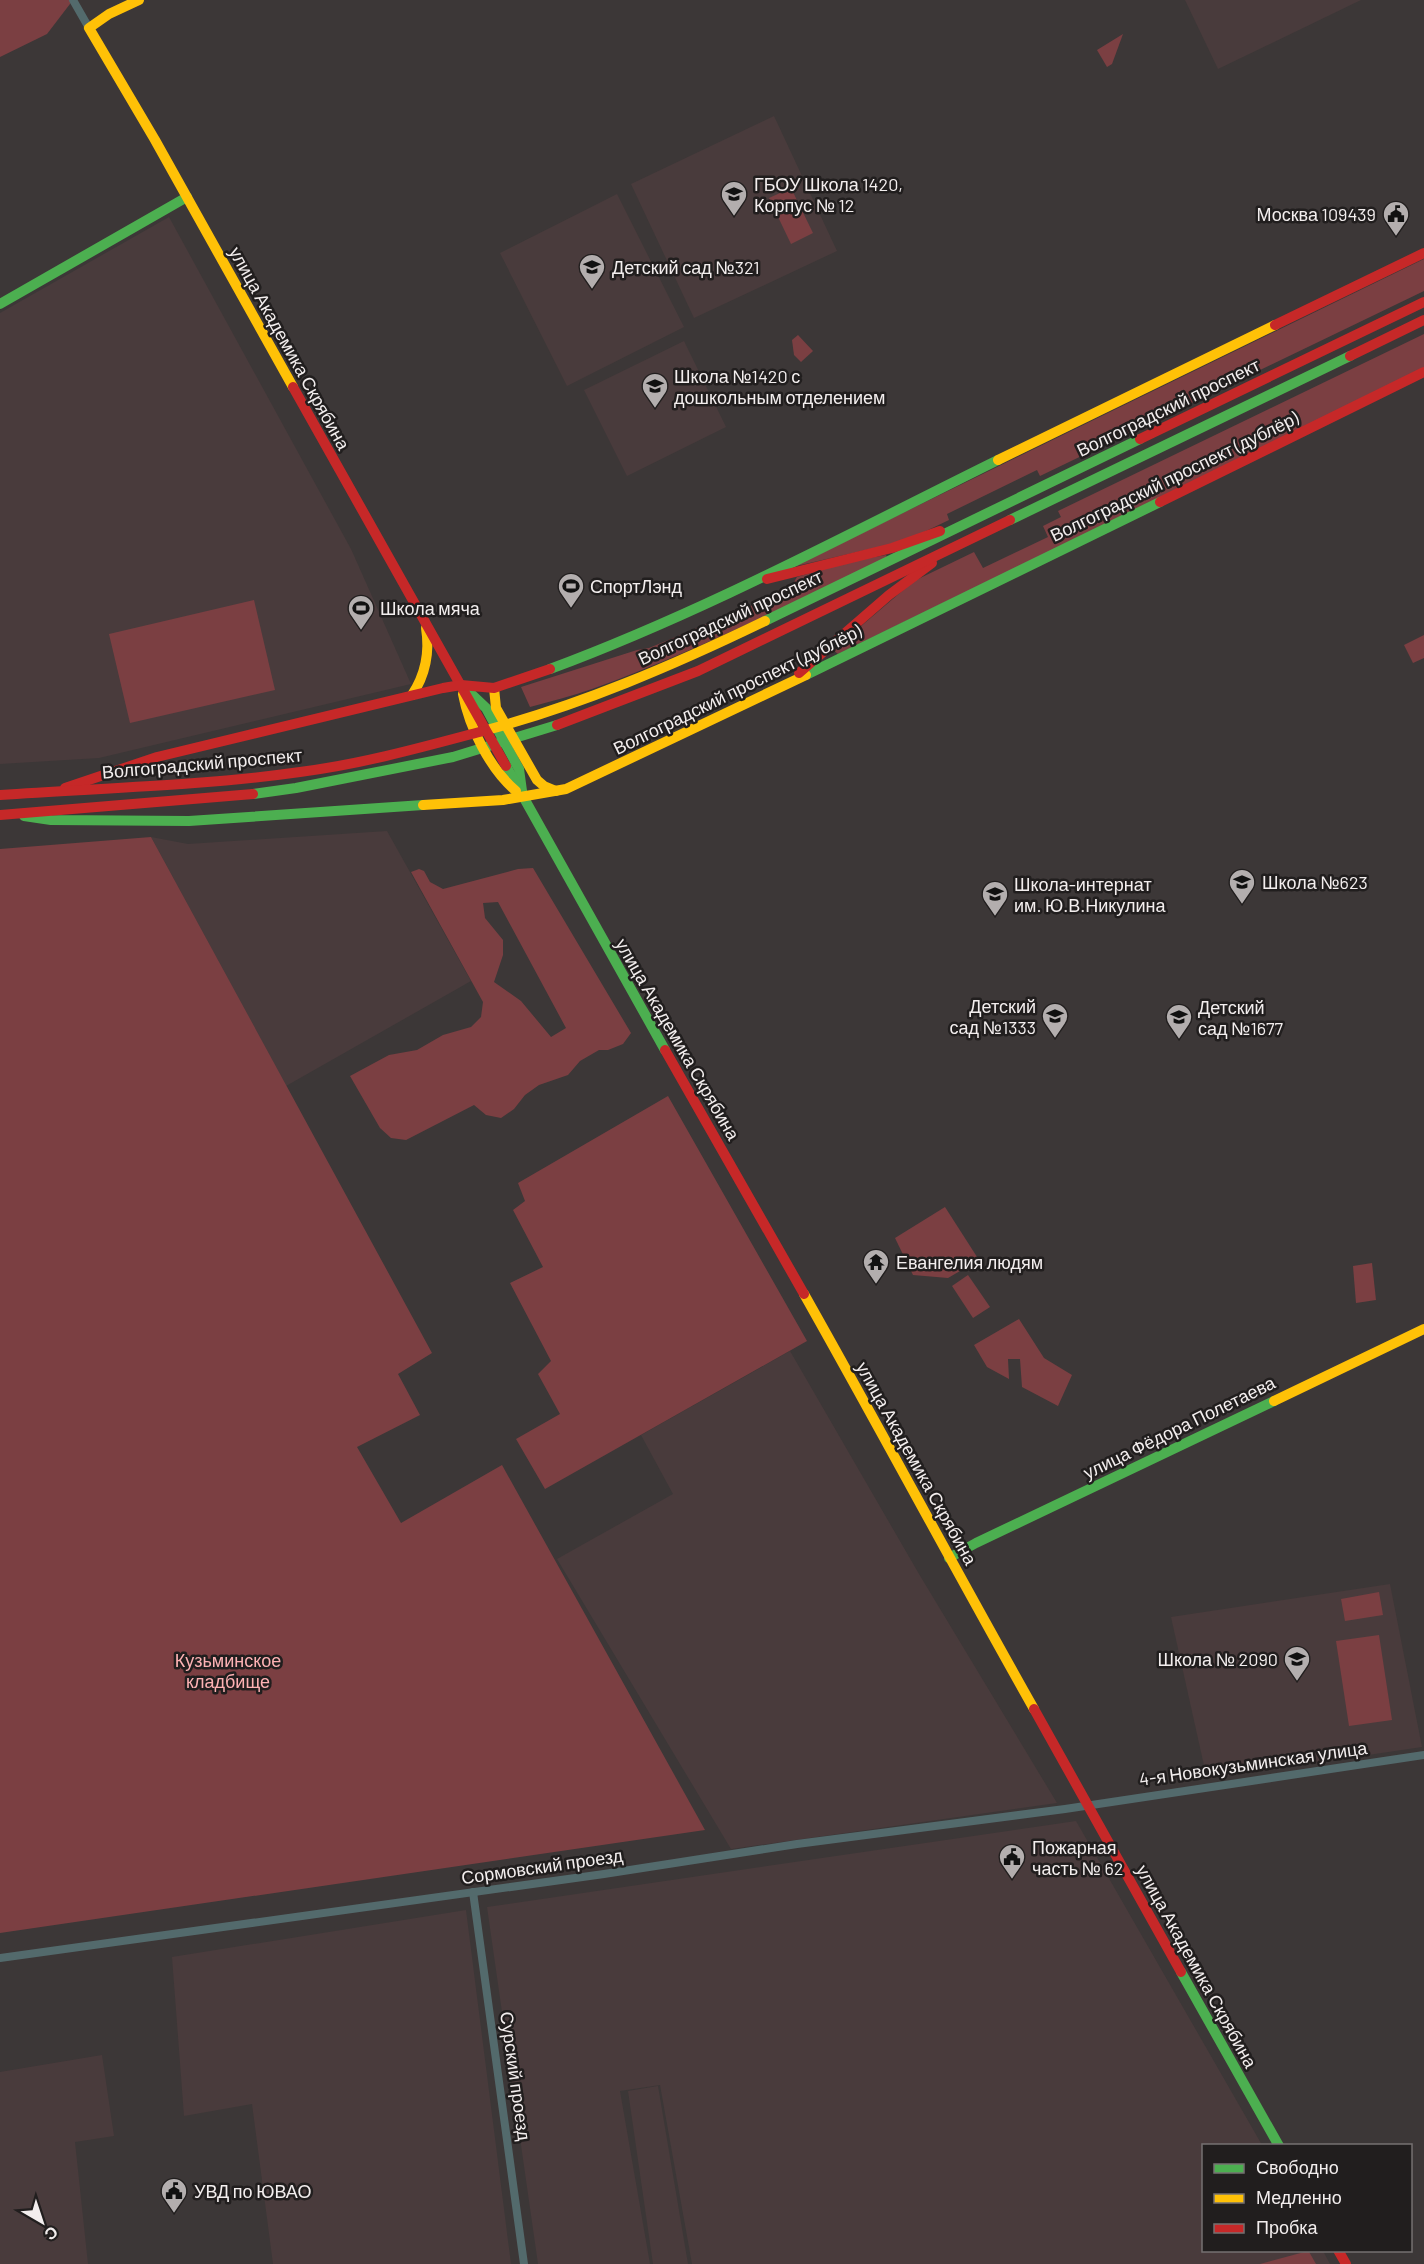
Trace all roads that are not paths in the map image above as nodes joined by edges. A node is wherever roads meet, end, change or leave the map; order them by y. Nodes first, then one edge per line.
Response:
1 (73, 0) edge
2 (140, 0) edge
3 (89, 28) junction
4 (187, 197) junction
5 (1424, 253) edge
6 (1424, 302) edge
7 (0, 304) edge
8 (1424, 320) edge
9 (1424, 372) edge
10 (988, 513) junction
11 (965, 542) junction
12 (740, 588) junction
13 (425, 622) junction
14 (788, 684) junction
15 (461, 685) junction
16 (494, 688) junction
17 (412, 695) junction
18 (56, 791) junction
19 (556, 791) junction
20 (0, 795) edge
21 (523, 798) junction
22 (5, 814) edge
23 (1424, 1329) edge
24 (949, 1558) junction
25 (1424, 1755) edge
26 (1088, 1804) junction
27 (473, 1892) junction
28 (0, 1958) edge
29 (1278, 2144) edge
30 (524, 2264) edge

1 - 3 street
2 - 3 main road
3 - 4 main road, улица Академика Скрябина
4 - 7 main road
4 - 13 main road, улица Академика Скрябина
5 - 12 main road
6 - 10 main road, Волгоградский проспект
8 - 11 main road, Волгоградский проспект
9 - 14 main road, Волгоградский проспект (дублёр)
10 - 12 main road
10 - 18 main road, Волгоградский проспект
11 - 14 main road
11 - 22 main road, Волгоградский проспект
12 - 16 main road
13 - 15 main road, улица Академика Скрябина
13 - 17 main road
14 - 19 main road, Волгоградский проспект (дублёр)
15 - 16 main road
15 - 17 main road
15 - 21 main road, улица Академика Скрябина
15 - 21 main road, улица Академика Скрябина
16 - 19 main road
17 - 18 main road
18 - 20 main road, Волгоградский проспект
19 - 21 main road, Волгоградский проспект (дублёр)
21 - 22 main road, Волгоградский проспект (дублёр)
21 - 24 main road, улица Академика Скрябина
23 - 24 main road, улица Фёдора Полетаева
24 - 26 main road, улица Академика Скрябина
25 - 26 street, 4-я Новокузьминская улица
26 - 27 street, Сормовский проезд
26 - 29 main road, улица Академика Скрябина
27 - 28 street, Сормовский проезд
27 - 30 street, Сурский проезд

